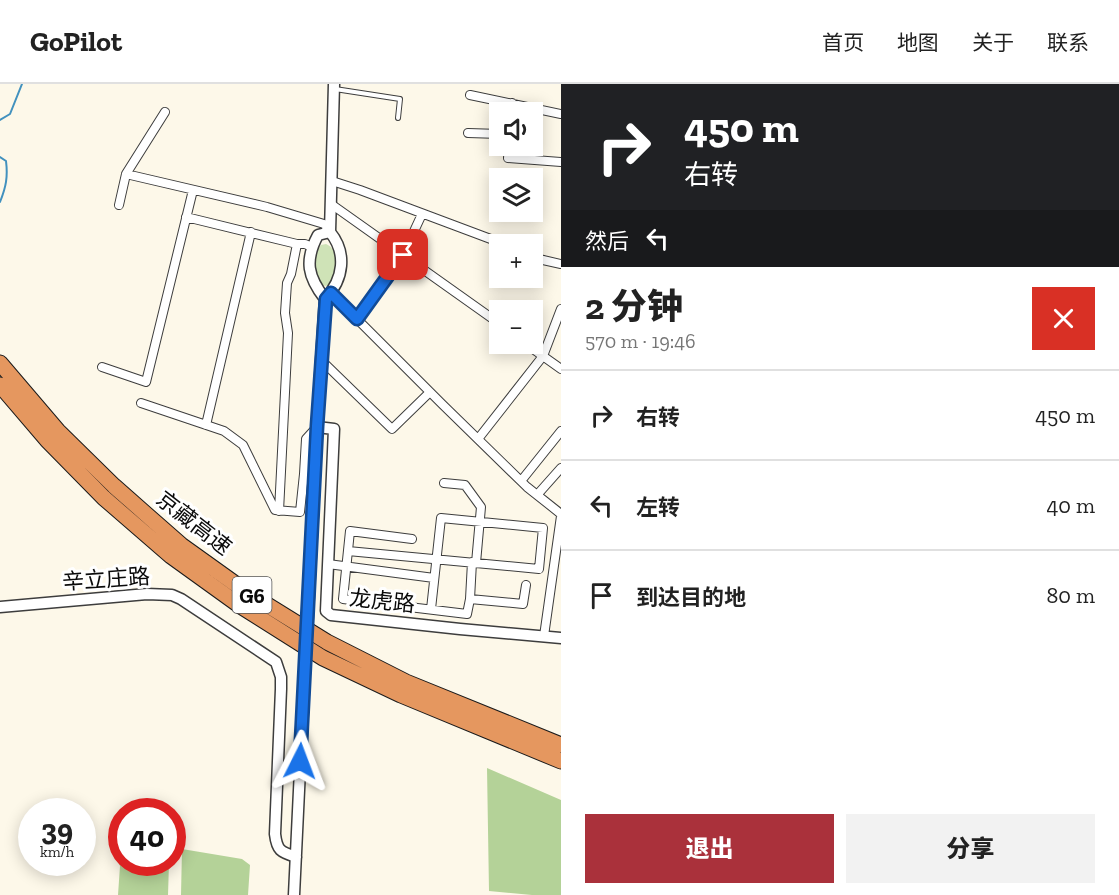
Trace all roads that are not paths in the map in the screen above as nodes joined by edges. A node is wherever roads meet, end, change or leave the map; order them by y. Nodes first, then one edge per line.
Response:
1 (334, 86) edge
2 (470, 94) dead end
3 (494, 102) edge
4 (165, 112) dead end
5 (543, 112) edge
6 (561, 114) edge
7 (398, 118) dead end
8 (468, 133) dead end
9 (489, 134) edge
10 (508, 156) edge
11 (561, 162) edge
12 (126, 174) junction
13 (332, 181) junction
14 (193, 190) junction
15 (331, 204) junction
16 (119, 205) dead end
17 (422, 214) junction
18 (186, 217) junction
19 (250, 232) junction
20 (330, 232) junction
21 (489, 239) edge
22 (297, 244) junction
23 (312, 247) junction
24 (403, 255) junction
25 (543, 260) edge
26 (561, 264) edge
27 (328, 296) junction
28 (561, 309) edge
29 (489, 316) edge
30 (357, 319) junction
31 (540, 354) edge
32 (543, 356) junction
33 (321, 360) junction
34 (0, 363) edge
35 (102, 367) dead end
36 (561, 369) edge
37 (0, 385) edge
38 (430, 392) junction
39 (141, 404) dead end
40 (206, 425) junction
41 (317, 426) junction
42 (561, 431) edge
43 (478, 439) junction
44 (561, 468) edge
45 (521, 481) junction
46 (444, 483) dead end
47 (537, 495) junction
48 (279, 511) junction
49 (561, 515) edge
50 (481, 522) junction
51 (412, 539) dead end
52 (348, 550) junction
53 (436, 559) junction
54 (474, 563) junction
55 (328, 564) junction
56 (346, 566) junction
57 (434, 578) junction
58 (526, 585) dead end
59 (470, 599) junction
60 (0, 607) edge
61 (431, 609) junction
62 (544, 636) junction
63 (561, 638) edge
64 (561, 745) edge
65 (561, 761) edge
66 (296, 857) junction
67 (294, 895) edge

1 - 7 lane
1 - 13 street
2 - 3 street
4 - 12 street
5 - 6 street
8 - 9 street
10 - 11 street
12 - 14 street
12 - 16 street
13 - 15 street
13 - 17 street
14 - 18 street
14 - 20 street
15 - 20 street
15 - 24 street
17 - 21 street
17 - 24 street
18 - 19 street
18 - 35 street
19 - 22 street
19 - 40 street
20 - 23 street
20 - 27 street
22 - 23 street
22 - 48 street
23 - 27 street
24 - 29 street
24 - 30 street
25 - 26 street
27 - 30 street
27 - 33 street
28 - 32 street
30 - 38 street
31 - 32 street
32 - 36 street
32 - 43 street
33 - 38 street
33 - 41 street
34 - 64 highway, 京藏高速 / G6
37 - 65 highway, 京藏高速 / G6
38 - 43 street
39 - 40 street
40 - 48 street
41 - 48 street
41 - 55 street, 龙虎路
41 - 66 street, bridge
42 - 45 street
43 - 45 street
44 - 47 street
45 - 47 street
46 - 50 street
47 - 49 street
49 - 62 street
50 - 53 street
50 - 54 street
50 - 54 street
51 - 52 street
52 - 53 street
52 - 56 street
53 - 54 street
53 - 57 street
54 - 59 street
55 - 56 street
55 - 62 street, 龙虎路
56 - 57 street
56 - 61 street
57 - 61 street
58 - 59 street
59 - 61 street
60 - 66 street, 辛立庄路
62 - 63 street, 龙虎路
66 - 67 street

